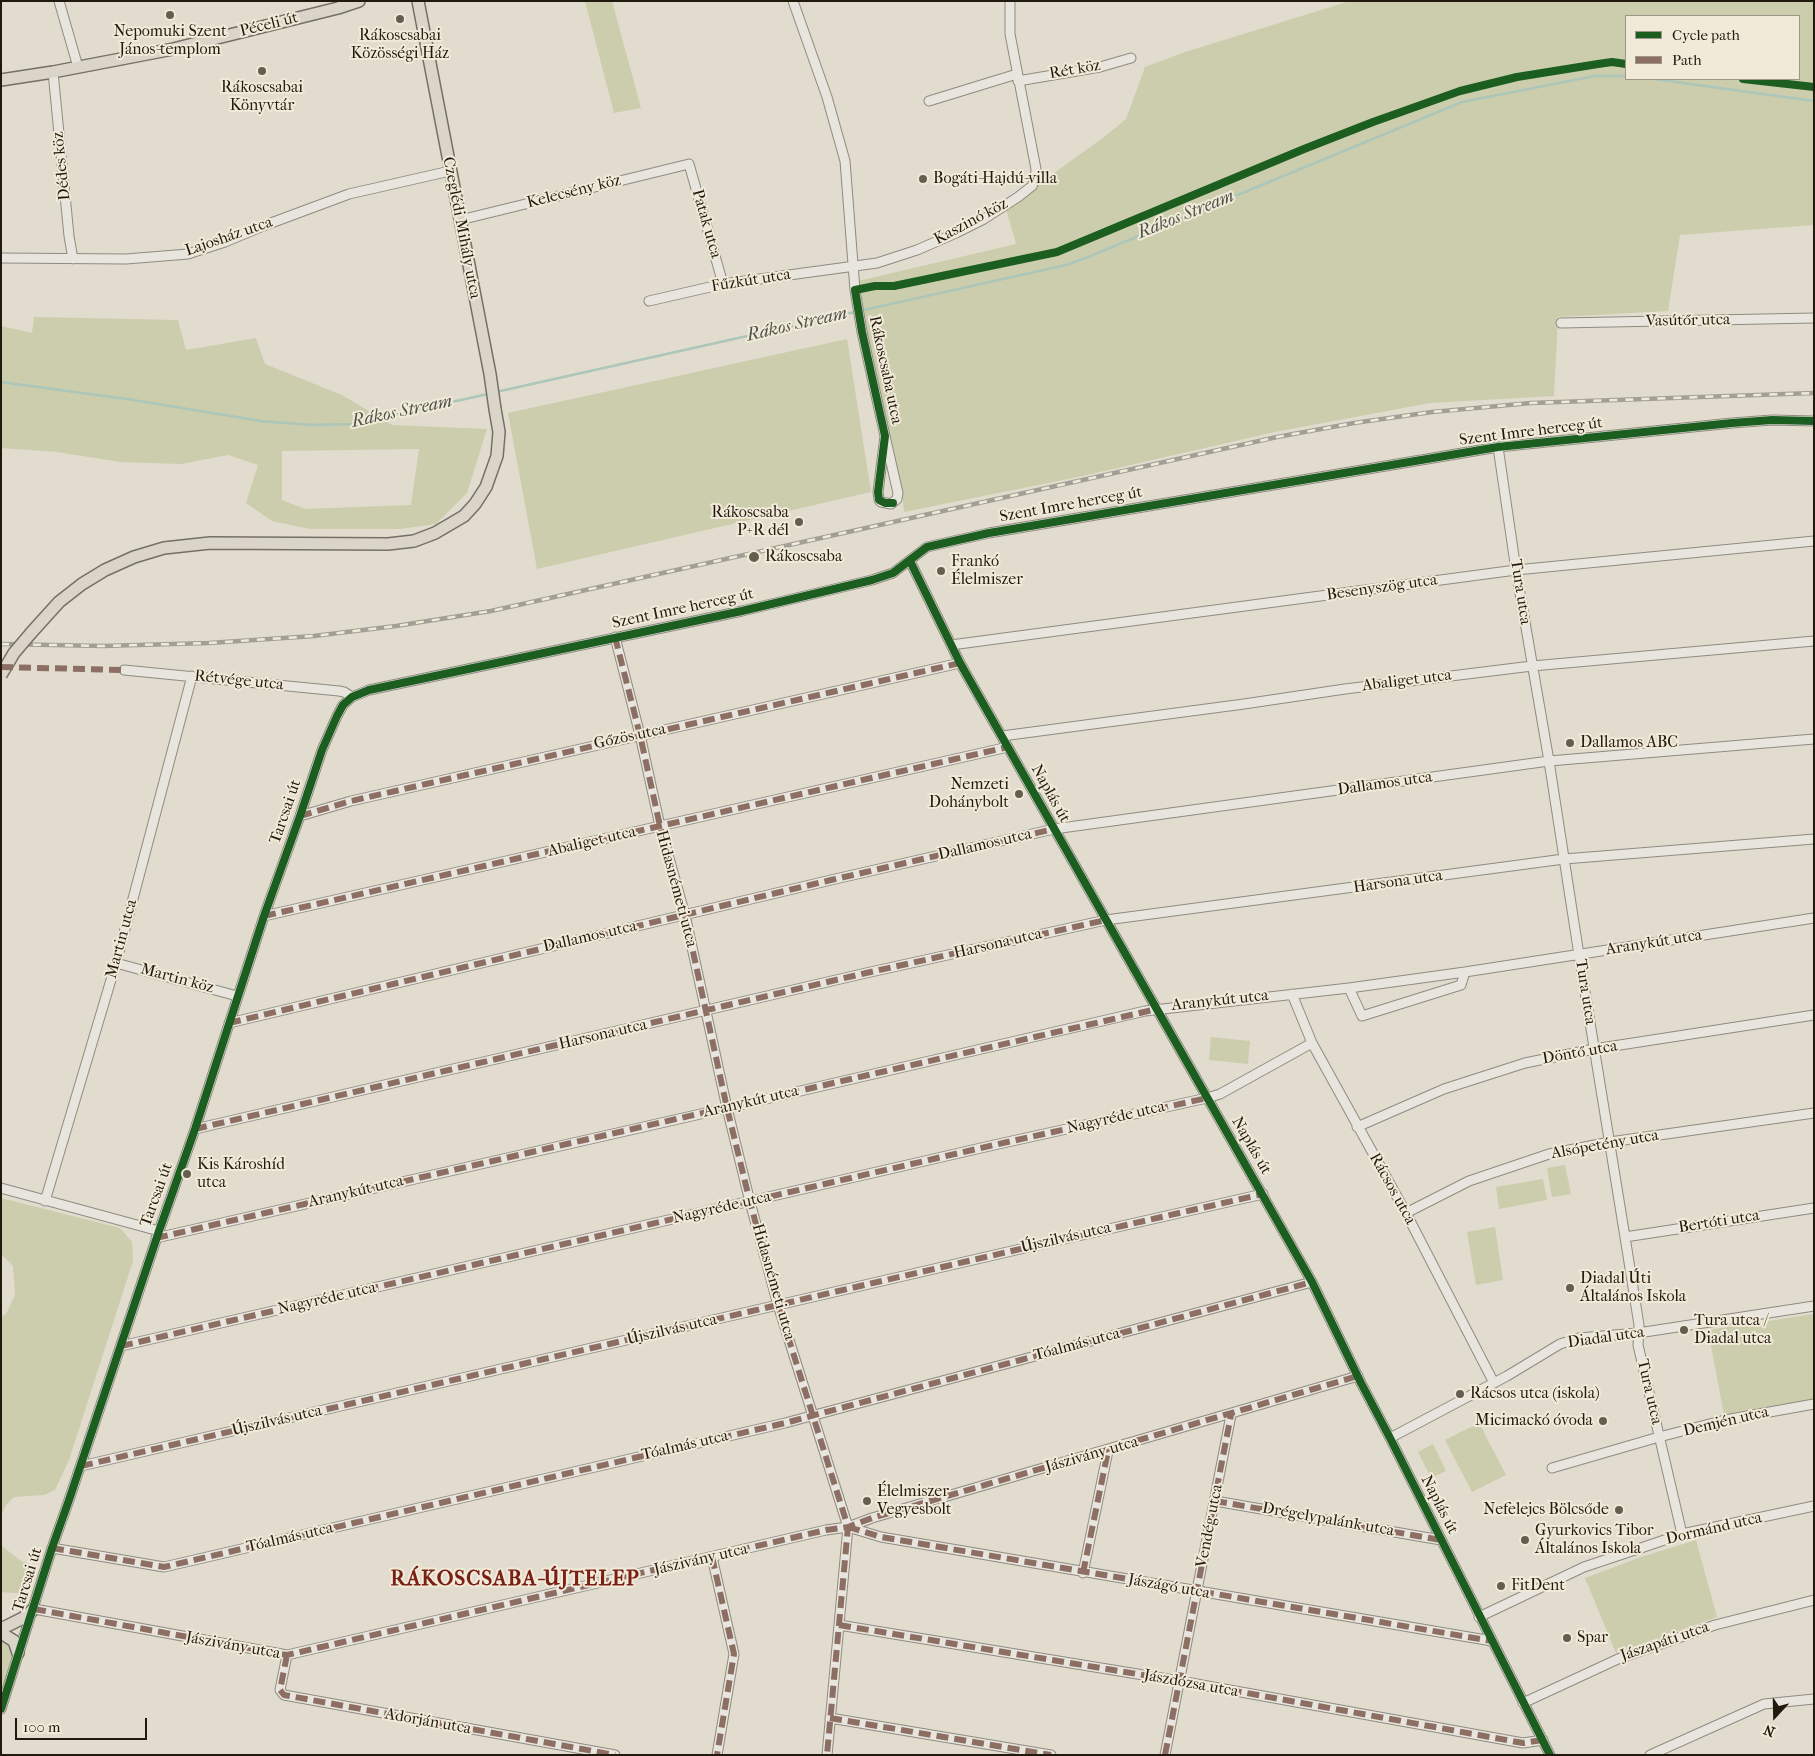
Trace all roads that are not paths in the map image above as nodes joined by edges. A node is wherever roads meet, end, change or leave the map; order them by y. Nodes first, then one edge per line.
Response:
1 (59, 1) edge
2 (359, 1) edge
3 (418, 1) edge
4 (794, 1) edge
5 (1010, 1) edge
6 (1131, 58) dead end
7 (78, 67) junction
8 (53, 72) junction
9 (1018, 77) junction
10 (1, 80) edge
11 (929, 101) dead end
12 (689, 164) joint
13 (450, 170) junction
14 (460, 220) junction
15 (1, 258) edge
16 (73, 259) junction
17 (854, 266) junction
18 (723, 284) junction
19 (649, 301) dead end
20 (1814, 318) edge
21 (1561, 323) dead end
22 (1814, 421) edge
23 (885, 436) junction
24 (1498, 447) junction
25 (1814, 541) edge
26 (910, 561) junction
27 (1516, 570) junction
28 (615, 637) junction
29 (1814, 641) edge
30 (951, 645) junction
31 (960, 663) junction
32 (1532, 666) junction
33 (124, 670) dead end
34 (1, 675) edge
35 (192, 676) junction
36 (352, 697) junction
37 (640, 735) junction
38 (1002, 736) junction
39 (1814, 740) edge
40 (1008, 747) junction
41 (1549, 761) junction
42 (300, 816) junction
43 (660, 826) junction
44 (1054, 829) junction
45 (1814, 839) edge
46 (1564, 859) junction
47 (685, 915) junction
48 (264, 916) junction
49 (1814, 918) edge
50 (1106, 920) junction
51 (1579, 955) junction
52 (116, 963) junction
53 (1465, 972) junction
54 (1349, 988) junction
55 (1292, 994) junction
56 (237, 996) junction
57 (1157, 1009) junction
58 (706, 1012) junction
59 (1814, 1015) edge
60 (229, 1023) junction
61 (1312, 1043) junction
62 (1594, 1049) junction
63 (1207, 1098) junction
64 (726, 1108) junction
65 (1814, 1113) edge
66 (1357, 1127) junction
67 (195, 1130) junction
68 (1610, 1142) junction
69 (1, 1188) edge
70 (1263, 1194) junction
71 (45, 1201) junction
72 (750, 1202) junction
73 (1814, 1208) edge
74 (1406, 1213) junction
75 (158, 1234) junction
76 (1625, 1237) junction
77 (1312, 1282) junction
78 (778, 1305) junction
79 (1814, 1306) edge
80 (1638, 1333) junction
81 (121, 1346) junction
82 (1358, 1376) junction
83 (1494, 1383) junction
84 (1814, 1404) edge
85 (1231, 1414) junction
86 (812, 1416) junction
87 (1660, 1437) junction
88 (1390, 1438) junction
89 (1108, 1450) junction
90 (81, 1466) junction
91 (1552, 1468) dead end
92 (1215, 1501) junction
93 (1814, 1506) edge
94 (848, 1527) junction
95 (1682, 1534) junction
96 (1441, 1540) junction
97 (52, 1548) junction
98 (712, 1557) junction
99 (1083, 1572) junction
100 (1197, 1592) junction
101 (1814, 1600) edge
102 (34, 1609) junction
103 (1479, 1617) junction
104 (839, 1625) junction
105 (1, 1630) edge
106 (1, 1633) edge
107 (1492, 1641) junction
108 (18, 1653) junction
109 (287, 1655) junction
110 (1180, 1682) junction
111 (1814, 1698) edge
112 (1523, 1703) junction
113 (1, 1709) edge
114 (830, 1718) junction
115 (1543, 1740) junction
116 (615, 1755) edge
117 (717, 1755) edge
118 (827, 1755) edge
119 (1051, 1755) edge
120 (1165, 1755) edge
121 (1550, 1755) edge
122 (1650, 1755) edge

1 - 7 street
2 - 7 main road, Péceli út
3 - 13 main road, Czeglédi Mihály utca
4 - 17 street, Rákoscsaba utca
5 - 9 street, Kaszinó köz
6 - 9 street, Rét köz
7 - 8 main road, Péceli út
8 - 10 main road, Péceli út
8 - 16 street, Dédes köz
9 - 11 street
9 - 17 street, Kaszinó köz
12 - 14 street, Kelecsény köz
12 - 18 street, Patak utca
13 - 14 main road, Czeglédi Mihály utca
13 - 16 street, Lajosház utca
14 - 34 main road, Czeglédi Mihály utca, bridge
15 - 16 street, Lajosház utca
17 - 18 street, Fűzkút utca
17 - 23 street, Rákoscsaba utca
18 - 19 street, Fűzkút utca
20 - 21 street, Vasútőr utca
22 - 24 street, Szent Imre herceg út
23 - 23 street, Rákoscsaba utca
24 - 26 street, Szent Imre herceg út
24 - 27 street, Tura utca
25 - 27 street, Besenyszög utca
26 - 28 street, Szent Imre herceg út
26 - 30 street, Naplás út
27 - 30 street, Besenyszög utca
27 - 32 street, Tura utca
28 - 36 street, Szent Imre herceg út
28 - 37 street, Hidasnémeti utca
29 - 32 street, Abaliget utca
30 - 31 street, Naplás út
31 - 37 street, Gőzös utca
31 - 38 street, Naplás út
32 - 38 street, Abaliget utca
32 - 41 street, Tura utca
33 - 35 street, Rétvége utca
35 - 36 street, Rétvége utca
35 - 52 street, Martin utca
36 - 42 street, Tarcsai út
37 - 42 street, Gőzös utca
37 - 43 street, Hidasnémeti utca
38 - 40 street, Naplás út
39 - 41 street, Dallamos utca
40 - 43 street, Abaliget utca
40 - 44 street, Naplás út
41 - 44 street, Dallamos utca
41 - 46 street, Tura utca
42 - 48 street, Tarcsai út
43 - 47 street, Hidasnémeti utca
43 - 48 street, Abaliget utca
44 - 47 street, Dallamos utca
44 - 50 street, Naplás út
45 - 46 street, Harsona utca
46 - 50 street, Harsona utca
46 - 51 street, Tura utca
47 - 58 street, Hidasnémeti utca
47 - 60 street, Dallamos utca
48 - 56 street, Tarcsai út
49 - 51 street, Aranykút utca
50 - 57 street, Naplás út
50 - 58 street, Harsona utca
51 - 53 street, Aranykút utca
51 - 62 street, Tura utca
52 - 56 street, Martin köz
52 - 71 street, Martin utca
53 - 54 street, Aranykút utca
53 - 54 street
54 - 55 street, Aranykút utca
55 - 57 street, Aranykút utca
55 - 61 street, Rácsos utca
56 - 60 street, Tarcsai út
57 - 63 street, Naplás út
57 - 64 street, Aranykút utca
58 - 64 street, Hidasnémeti utca
58 - 67 street, Harsona utca
59 - 62 street, Döntő utca
60 - 67 street, Tarcsai út
61 - 63 street, Nagyréde utca
61 - 66 street, Rácsos utca
62 - 66 street, Döntő utca
62 - 68 street, Tura utca
63 - 70 street, Naplás út
63 - 72 street, Nagyréde utca
64 - 72 street, Hidasnémeti utca
64 - 75 street, Aranykút utca
65 - 68 street, Alsópetény utca
66 - 74 street, Rácsos utca
67 - 75 street, Tarcsai út
68 - 74 street, Alsópetény utca
68 - 76 street, Tura utca
69 - 71 street
70 - 77 street, Naplás út
70 - 78 street, Újszilvás utca
71 - 75 street
72 - 78 street, Hidasnémeti utca
72 - 81 street, Nagyréde utca
73 - 76 street, Bertóti utca
74 - 83 street, Rácsos utca
75 - 81 street, Tarcsai út
76 - 80 street, Tura utca
77 - 82 street, Naplás út
77 - 86 street, Tóalmás utca
78 - 86 street, Hidasnémeti utca
78 - 90 street, Újszilvás utca
79 - 80 street, Diadal utca
80 - 83 street, Diadal utca
80 - 87 street, Tura utca
81 - 90 street, Tarcsai út
82 - 85 street, Jászivány utca
82 - 88 street, Naplás út
83 - 88 street, Diadal utca
84 - 87 street, Demjén utca
85 - 89 street, Jászivány utca
85 - 92 street, Vendég utca
86 - 94 street, Hidasnémeti utca
86 - 97 street, Tóalmás utca
87 - 91 street, Demjén utca
87 - 95 street, Tura utca
88 - 96 street, Naplás út
89 - 94 street, Jászivány utca
89 - 99 street
90 - 97 street, Tarcsai út
92 - 96 street, Drégelypalánk utca
92 - 100 street, Vendég utca
93 - 95 street, Dormánd utca
94 - 98 street, Jászivány utca
94 - 99 street, Jászágó utca
94 - 104 street, Hidasnémeti utca
95 - 103 street, Dormánd utca
96 - 103 street, Naplás út
97 - 102 street, Tarcsai út
98 - 109 street, Jászivány utca
98 - 117 street
99 - 100 street, Jászágó utca
100 - 107 street, Jászágó utca
100 - 110 street, Vendég utca
101 - 112 street, Jászapáti utca
102 - 105 main road
102 - 108 street, Tarcsai út
102 - 109 street, Jászivány utca
103 - 107 street, Naplás út
104 - 110 street, Jászdózsa utca
104 - 114 street, Hidasnémeti utca
106 - 108 main road
107 - 112 street, Naplás út
108 - 113 street, Tarcsai út
109 - 116 street, Adorján utca
110 - 115 street, Jászdózsa utca
110 - 120 street, Vendég utca
111 - 122 street
112 - 115 street, Naplás út
114 - 118 street, Hidasnémeti utca
114 - 119 street
115 - 121 street, Naplás út

